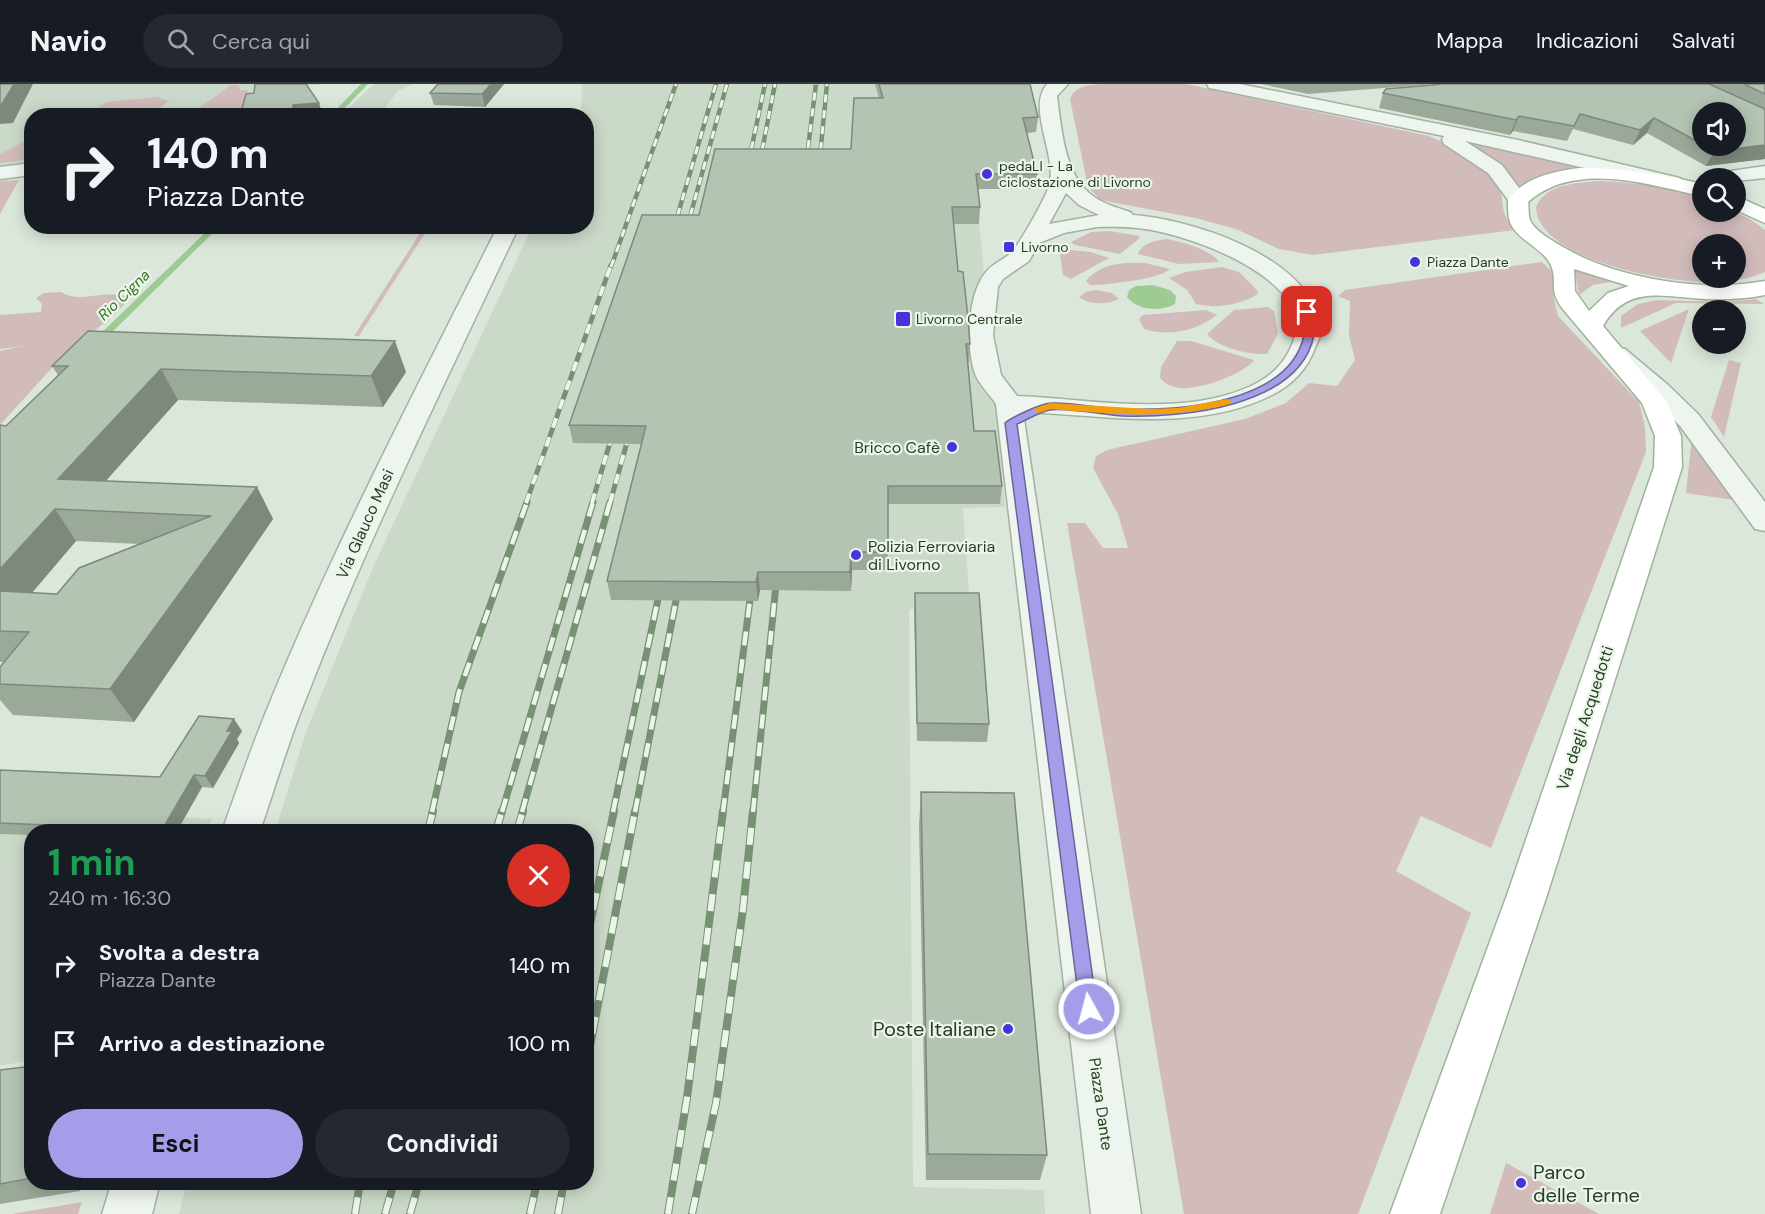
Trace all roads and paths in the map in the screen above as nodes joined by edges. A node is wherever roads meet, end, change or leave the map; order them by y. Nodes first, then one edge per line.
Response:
1 (1060, 84) edge
2 (1215, 84) edge
3 (1368, 97) dead end
4 (1305, 102) junction
5 (1420, 125) junction
6 (1062, 167) junction
7 (24, 170) edge
8 (1765, 172) edge
9 (0, 173) edge
10 (1746, 180) edge
11 (1692, 187) edge
12 (1692, 188) edge
13 (1746, 190) edge
14 (1765, 198) edge
15 (1518, 200) junction
16 (1746, 207) edge
17 (1765, 217) edge
18 (1141, 222) junction
19 (505, 234) edge
20 (1030, 239) junction
21 (1548, 247) junction
22 (1670, 288) junction
23 (1765, 288) edge
24 (1603, 341) junction
25 (1010, 414) junction
26 (1765, 522) edge
27 (244, 824) edge
28 (134, 1190) edge
29 (127, 1214) edge
30 (1116, 1214) edge
31 (1415, 1214) edge

1 - 6 street, Piazza Dante
2 - 4 street
3 - 4 street
4 - 5 street
5 - 11 street
5 - 15 street
6 - 18 street, Piazza Dante
6 - 20 street, Piazza Dante
7 - 9 street
8 - 10 street
12 - 15 main road
13 - 14 main road
15 - 21 main road
16 - 17 main road
18 - 20 street, Piazza Dante
18 - 25 street, Piazza Dante
19 - 27 street, Via Glauco Masi
20 - 25 street, Piazza Dante
21 - 22 main road
21 - 24 main road, Via degli Acquedotti
22 - 23 main road
22 - 24 main road
24 - 26 street
24 - 31 main road, Via degli Acquedotti
25 - 30 street, Piazza Dante
28 - 29 street

